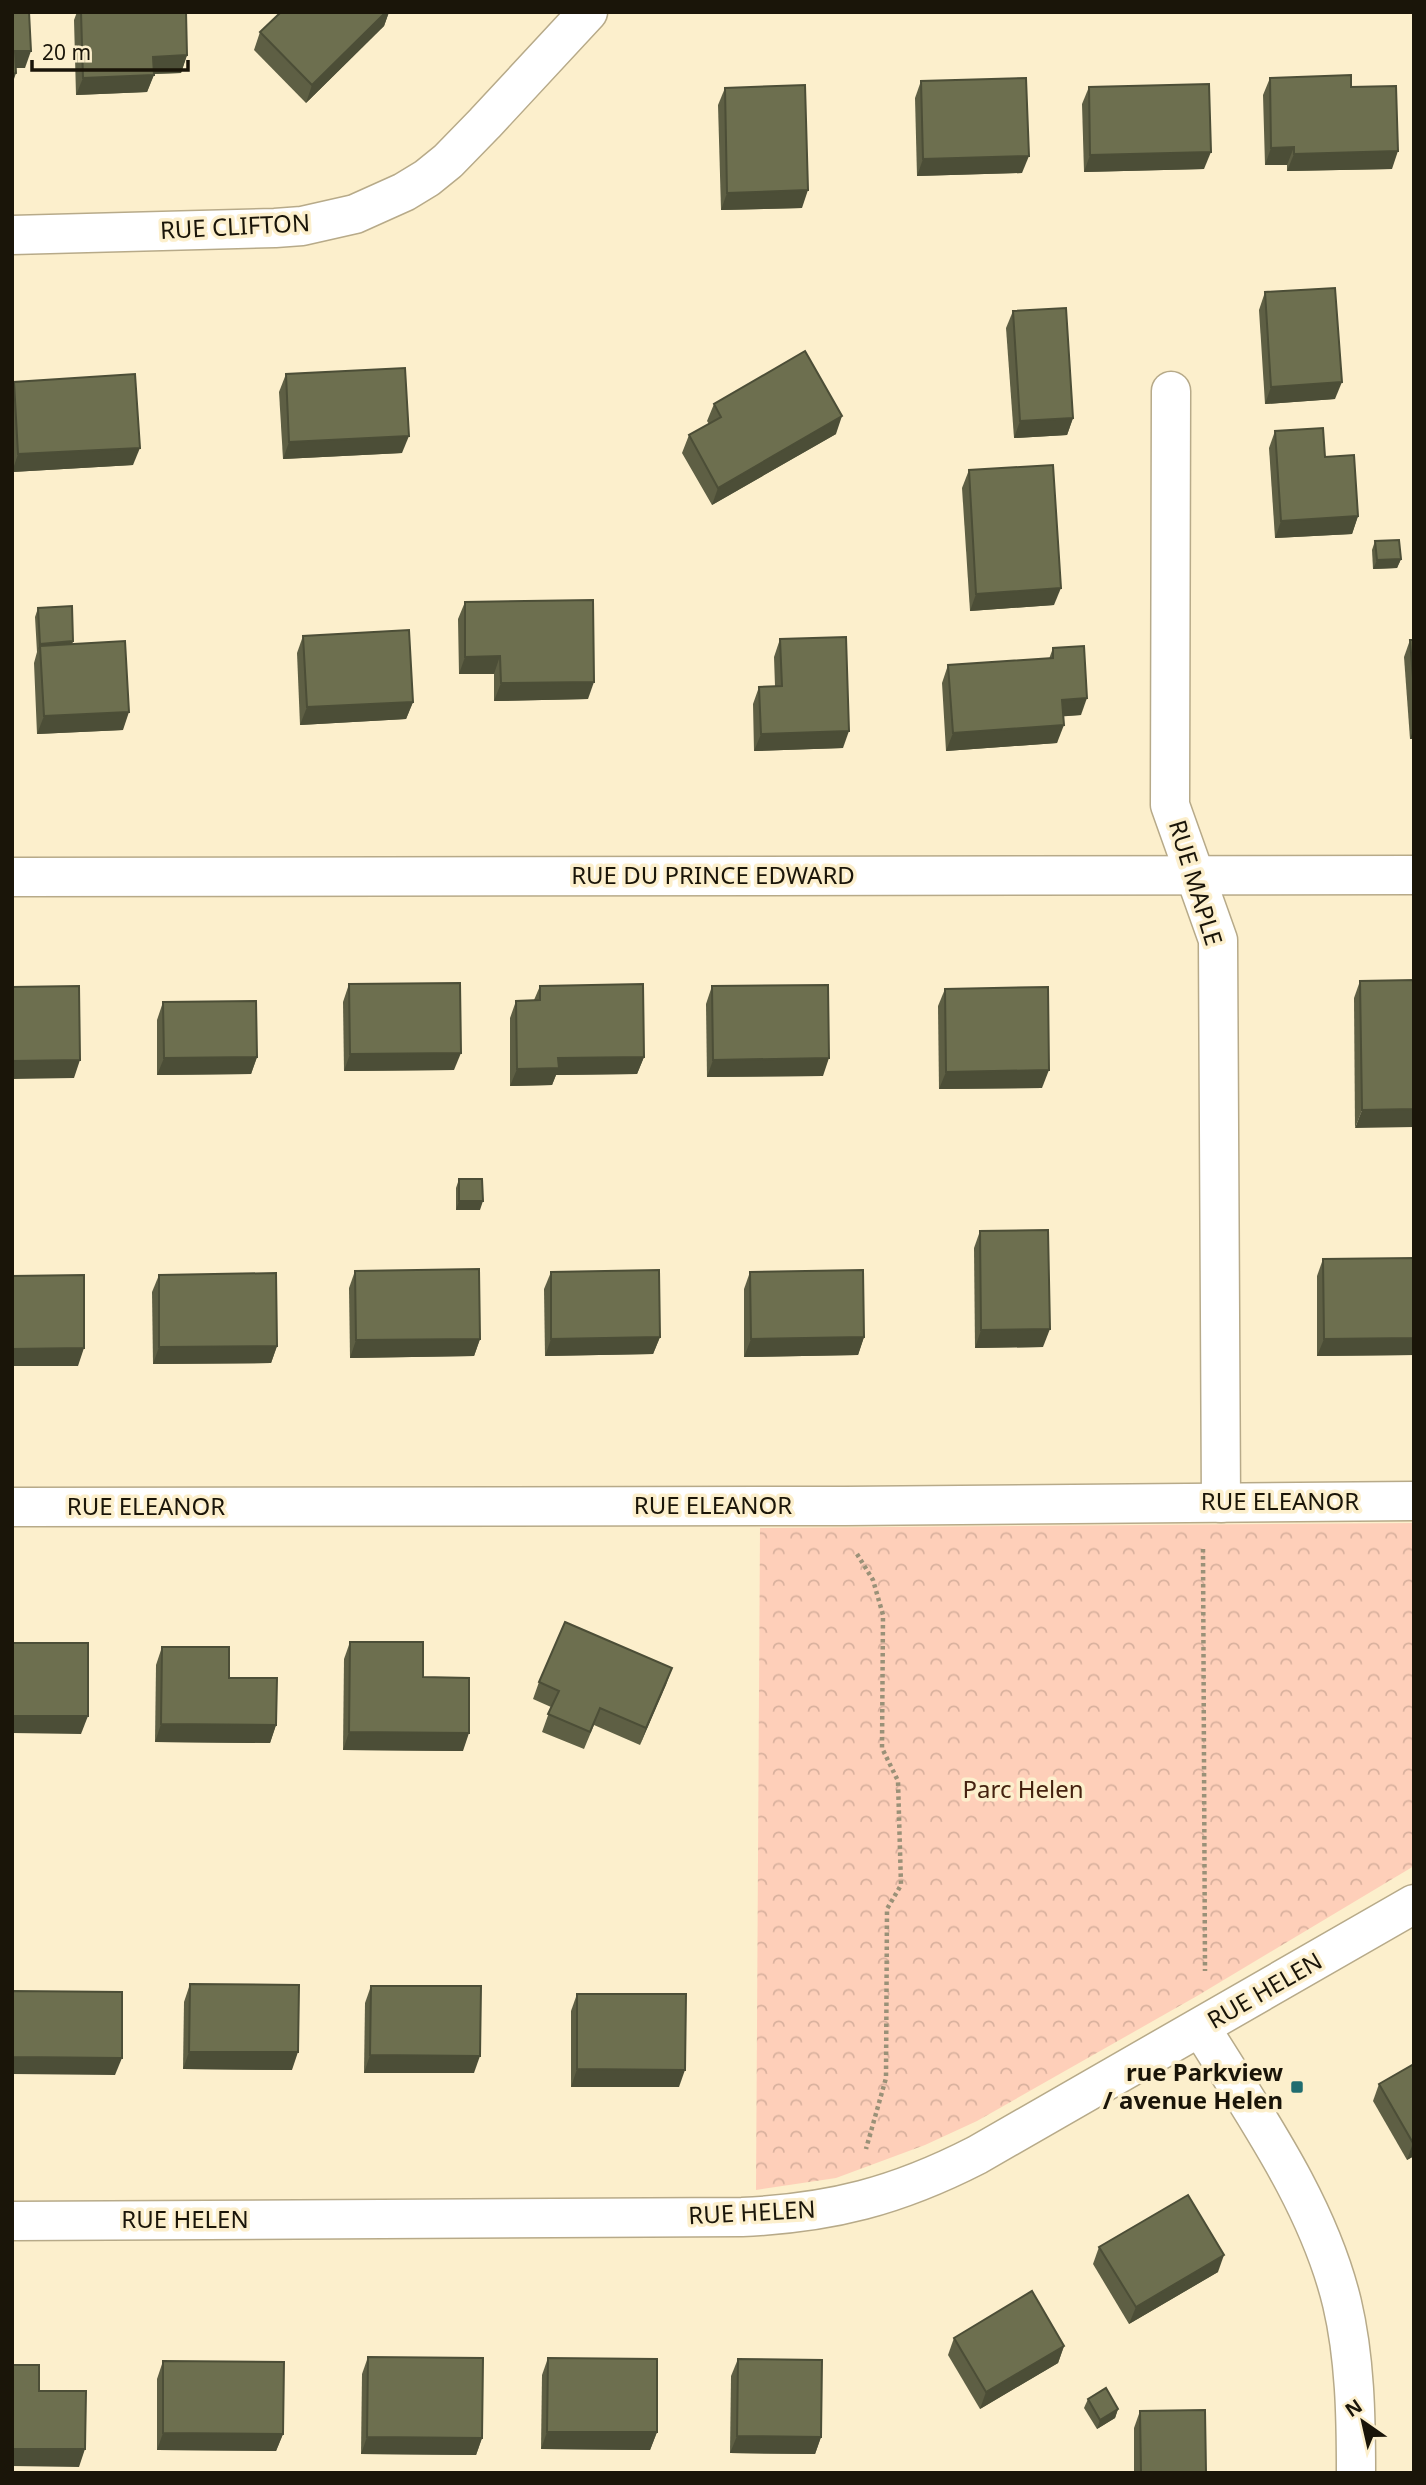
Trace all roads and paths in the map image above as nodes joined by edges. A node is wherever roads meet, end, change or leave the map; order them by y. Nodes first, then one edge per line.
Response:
1 (588, 12) edge
2 (12, 235) edge
3 (1171, 391) dead end
4 (1194, 875) junction
5 (1414, 875) edge
6 (12, 877) edge
7 (1414, 1501) edge
8 (1221, 1503) junction
9 (12, 1507) edge
10 (1203, 1545) dead end
11 (855, 1549) dead end
12 (1414, 1903) edge
13 (1205, 1972) dead end
14 (1201, 2028) junction
15 (864, 2154) dead end
16 (12, 2221) edge
17 (1356, 2473) edge

1 - 2 street, RUE CLIFTON
3 - 4 street, RUE MAPLE
4 - 5 street, RUE DU PRINCE EDWARD
4 - 6 street, RUE DU PRINCE EDWARD
4 - 8 street, RUE MAPLE
7 - 8 street, RUE ELEANOR
8 - 9 street, RUE ELEANOR
10 - 13 path
11 - 15 path
12 - 14 street, RUE HELEN
14 - 16 street, RUE HELEN
14 - 17 street

